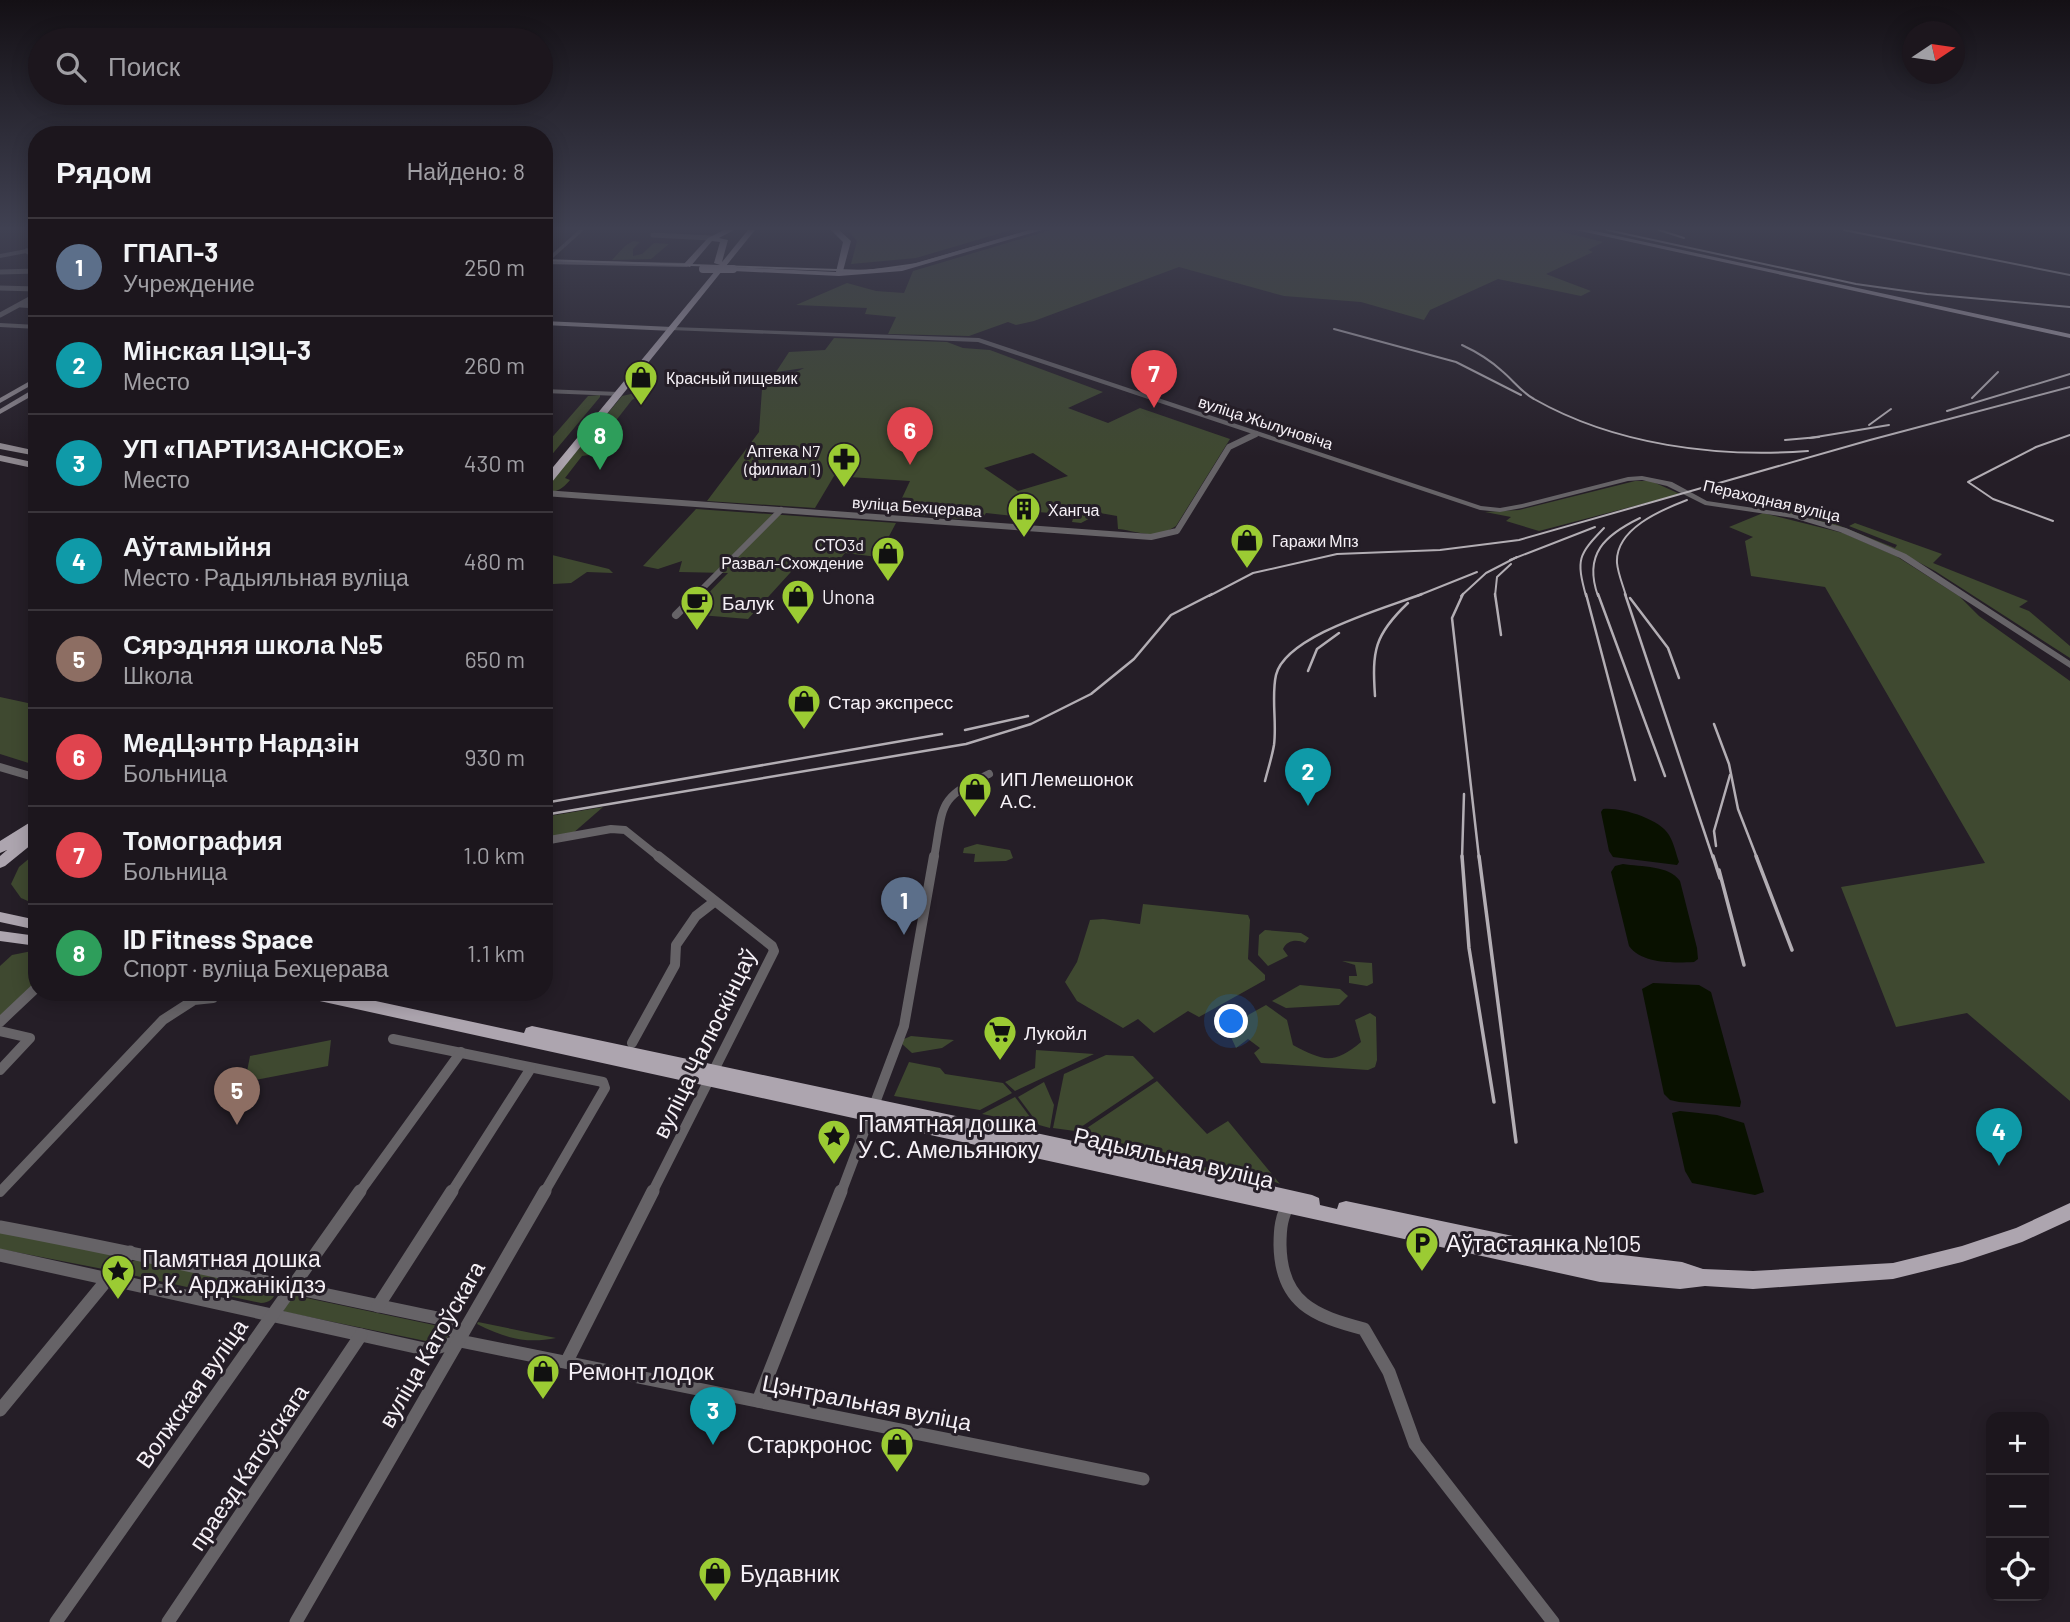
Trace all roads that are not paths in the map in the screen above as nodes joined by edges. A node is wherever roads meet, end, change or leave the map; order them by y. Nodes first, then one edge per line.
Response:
1 (18, 306) edge
2 (685, 306) edge
3 (687, 306) edge
4 (1933, 306) edge
5 (1935, 306) edge
6 (0, 315) edge
7 (553, 323) edge
8 (0, 325) edge
9 (28, 327) edge
10 (668, 328) junction
11 (2070, 335) edge
12 (28, 384) edge
13 (553, 391) edge
14 (615, 394) junction
15 (28, 395) edge
16 (0, 401) edge
17 (0, 412) edge
18 (1256, 434) junction
19 (0, 446) edge
20 (28, 452) edge
21 (0, 458) edge
22 (28, 464) edge
23 (553, 464) edge
24 (553, 473) edge
25 (553, 494) edge
26 (1480, 508) joint
27 (781, 510) junction
28 (676, 615) dead end
29 (2070, 665) edge
30 (0, 767) edge
31 (989, 774) dead end
32 (28, 775) edge
33 (28, 828) edge
34 (553, 839) edge
35 (28, 840) edge
36 (0, 848) edge
37 (0, 863) edge
38 (715, 902) junction
39 (0, 917) edge
40 (28, 923) edge
41 (0, 936) edge
42 (28, 940) edge
43 (28, 996) edge
44 (192, 1001) edge
45 (350, 1001) edge
46 (393, 1001) edge
47 (0, 1022) edge
48 (0, 1031) edge
49 (393, 1039) dead end
50 (632, 1044) dead end
51 (461, 1052) junction
52 (531, 1068) junction
53 (0, 1070) edge
54 (712, 1076) junction
55 (871, 1109) junction
56 (0, 1192) edge
57 (1290, 1203) junction
58 (2070, 1211) edge
59 (0, 1227) edge
60 (130, 1252) junction
61 (0, 1255) edge
62 (107, 1279) junction
63 (290, 1288) junction
64 (378, 1306) junction
65 (271, 1315) junction
66 (361, 1335) junction
67 (460, 1341) junction
68 (567, 1361) junction
69 (758, 1401) junction
70 (0, 1410) edge
71 (1143, 1479) dead end
72 (56, 1622) edge
73 (168, 1622) edge
74 (296, 1622) edge
75 (1553, 1622) edge

1 - 6 street
2 - 10 main road
3 - 10 main road
4 - 11 main road
5 - 11 main road
7 - 10 main road, вуліца Жылуновіча
8 - 9 street
10 - 14 main road
10 - 18 street, вуліца Жылуновіча
12 - 16 main road
13 - 14 street
14 - 23 main road
14 - 24 main road
15 - 17 main road
18 - 26 street, вуліца Жылуновіча
18 - 27 street, вуліца Бехцерава
19 - 20 main road
21 - 22 main road
25 - 27 street, вуліца Бехцерава
26 - 29 street, Пераходная вуліца
27 - 28 street
30 - 32 street
31 - 55 street
33 - 36 main road
34 - 38 street, вуліца Чалюскінцаў
35 - 37 main road
38 - 50 street
38 - 54 street, вуліца Чалюскінцаў
39 - 40 main road
41 - 42 main road
43 - 47 street
44 - 56 street
45 - 54 main road, Радыяльная вуліца
46 - 54 main road, Радыяльная вуліца
48 - 53 street
49 - 51 street
51 - 52 street
51 - 63 street, Волжская вуліца
52 - 64 street
52 - 67 street, вуліца Катоўскага
54 - 55 main road, Радыяльная вуліца
54 - 68 street, вуліца Чалюскінцаў
55 - 57 main road, Радыяльная вуліца
55 - 69 street
57 - 58 main road, Радыяльная вуліца
57 - 75 street
59 - 60 street
60 - 62 street
60 - 63 street
61 - 62 street, Цэнтральная вуліца
62 - 65 street, Цэнтральная вуліца
62 - 70 street
63 - 64 street
63 - 65 street, Волжская вуліца
64 - 67 street
65 - 66 street, Цэнтральная вуліца
65 - 72 street, Волжская вуліца
66 - 67 street, Цэнтральная вуліца
66 - 73 street, праезд Катоўскага
67 - 68 street, Цэнтральная вуліца
67 - 74 street, вуліца Катоўскага
68 - 69 street, Цэнтральная вуліца
69 - 71 street, Цэнтральная вуліца

